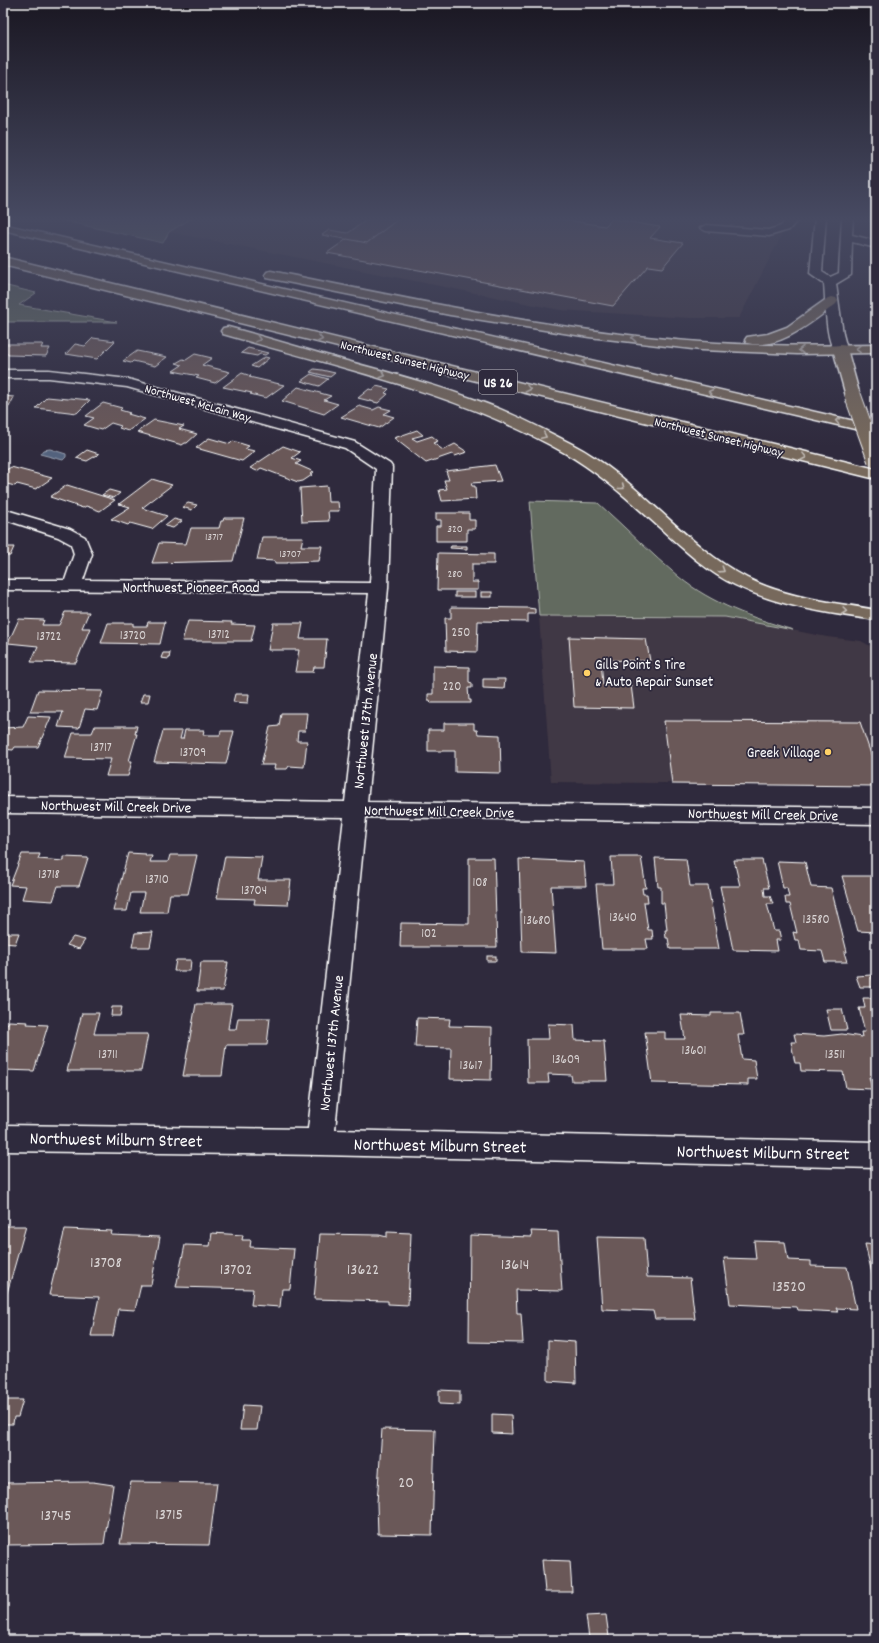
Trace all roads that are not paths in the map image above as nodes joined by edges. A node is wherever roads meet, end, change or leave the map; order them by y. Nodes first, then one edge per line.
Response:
1 (122, 294) edge
2 (134, 294) edge
3 (290, 294) edge
4 (369, 294) edge
5 (831, 294) edge
6 (832, 301) junction
7 (198, 322) dead end
8 (213, 327) dead end
9 (673, 342) junction
10 (840, 349) junction
11 (876, 349) edge
12 (3, 374) edge
13 (876, 430) edge
14 (876, 460) edge
15 (384, 467) joint
16 (876, 474) edge
17 (3, 514) edge
18 (3, 585) edge
19 (72, 586) junction
20 (378, 588) junction
21 (876, 615) edge
22 (3, 805) edge
23 (355, 810) junction
24 (876, 816) edge
25 (3, 1138) edge
26 (320, 1142) junction
27 (876, 1155) edge

1 - 7 main road
2 -> 16 main road, Northwest Sunset Highway / US 26
13 -> 3 main road
9 -> 4 main road
5 - 6 street
6 - 9 main road
6 - 10 street
8 -> 21 main road
10 -> 9 main road
11 -> 10 main road
10 - 14 main road, bridge
12 - 15 street, Northwest McLain Way
15 - 20 street, Northwest 137th Avenue
17 - 19 street
18 - 19 street, Northwest Pioneer Road
19 - 20 street, Northwest Pioneer Road
20 - 23 street, Northwest 137th Avenue
22 - 23 street, Northwest Mill Creek Drive
23 - 24 street, Northwest Mill Creek Drive
23 - 26 street, Northwest 137th Avenue
25 - 26 street, Northwest Milburn Street
26 - 27 street, Northwest Milburn Street

